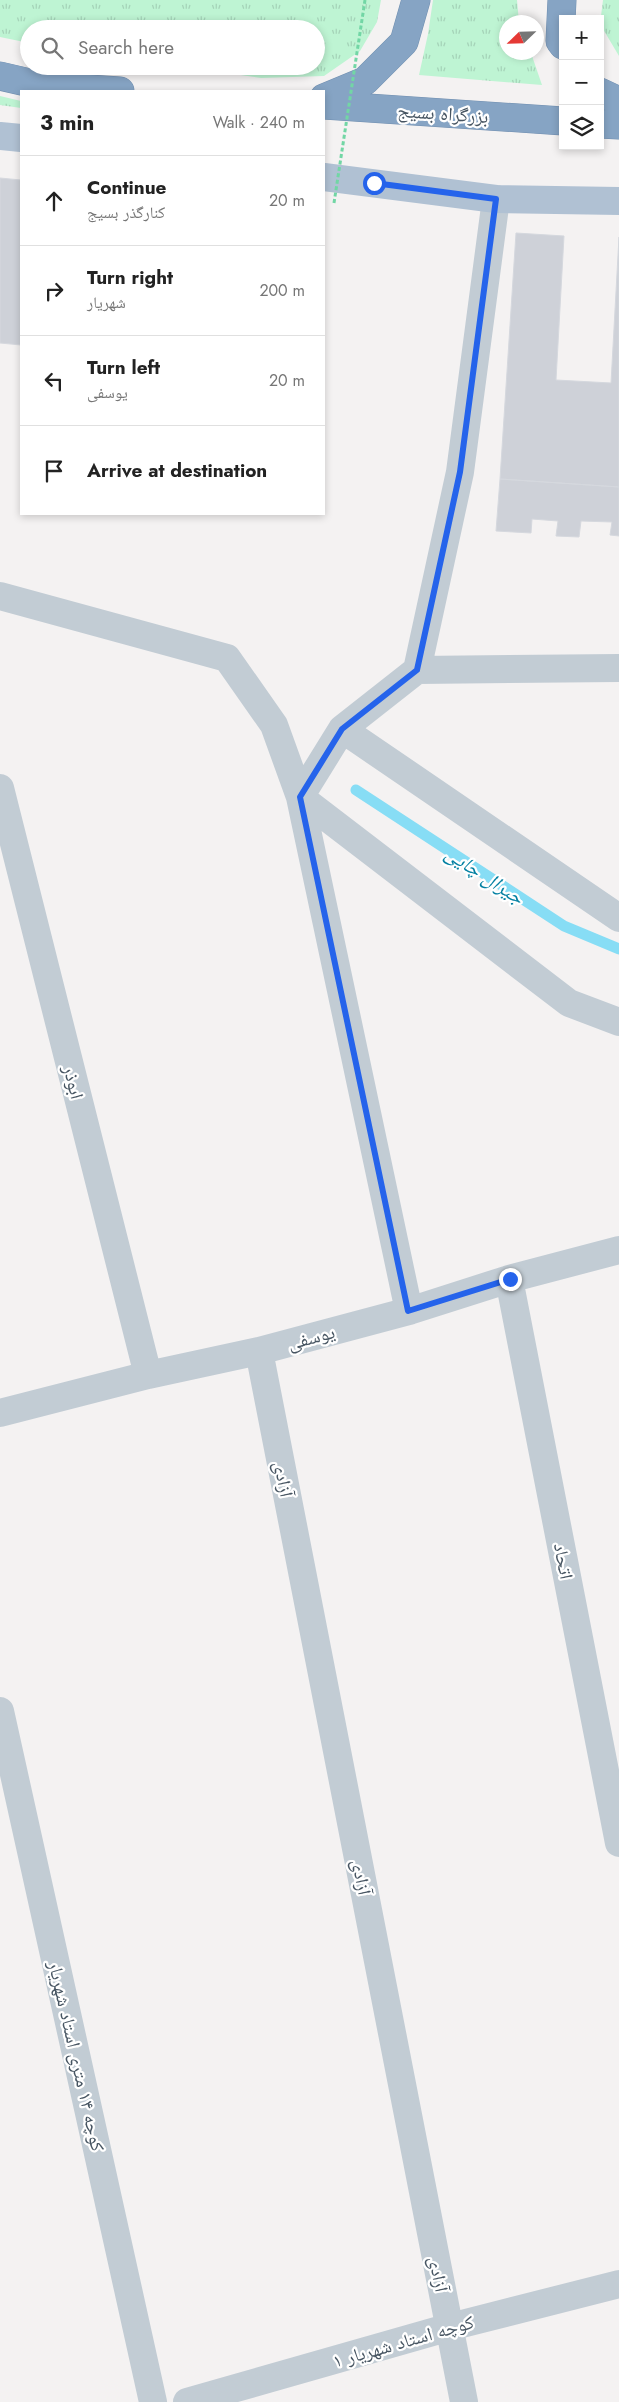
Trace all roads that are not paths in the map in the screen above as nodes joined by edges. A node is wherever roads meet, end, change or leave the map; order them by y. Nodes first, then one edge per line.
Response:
1 (416, 0) edge
2 (562, 0) edge
3 (561, 15) edge
4 (0, 76) edge
5 (105, 90) edge
6 (604, 94) edge
7 (325, 98) edge
8 (619, 101) edge
9 (325, 105) edge
10 (559, 121) edge
11 (604, 124) edge
12 (619, 125) edge
13 (0, 136) edge
14 (20, 138) edge
15 (325, 177) edge
16 (496, 199) junction
17 (619, 201) edge
18 (0, 596) edge
19 (619, 668) edge
20 (417, 670) junction
21 (342, 729) junction
22 (0, 788) edge
23 (300, 797) junction
24 (619, 918) edge
25 (619, 1022) edge
26 (619, 1250) edge
27 (510, 1279) junction
28 (408, 1311) junction
29 (259, 1351) junction
30 (148, 1375) junction
31 (0, 1413) edge
32 (0, 1711) edge
33 (619, 1843) edge
34 (619, 2284) edge
35 (450, 2327) junction
36 (153, 2402) edge
37 (187, 2402) edge
38 (464, 2402) edge

1 - 7 highway
2 - 3 highway
4 - 5 highway
6 - 8 highway
9 - 10 highway, بزرگراه بسیج
11 - 12 highway
13 - 14 main road
15 - 16 main road
16 - 17 main road
16 - 20 street
18 - 23 street
19 - 20 street
20 - 21 street
21 - 23 street
21 - 24 street
22 - 30 street, ابوذر
23 - 25 street
23 - 28 street
26 - 27 street, یوسفی
27 - 28 street, یوسفی
27 - 33 street, اتحاد
28 - 29 street, یوسفی
29 - 30 street, یوسفی
29 - 35 street, آزادی
30 - 31 street, یوسفی
32 - 36 street, کوچه ۱۴ متری استاد شهریار
34 - 35 street, کوچه استاد شهریار ۱
35 - 37 street, کوچه استاد شهریار ۱
35 - 38 street, آزادی

